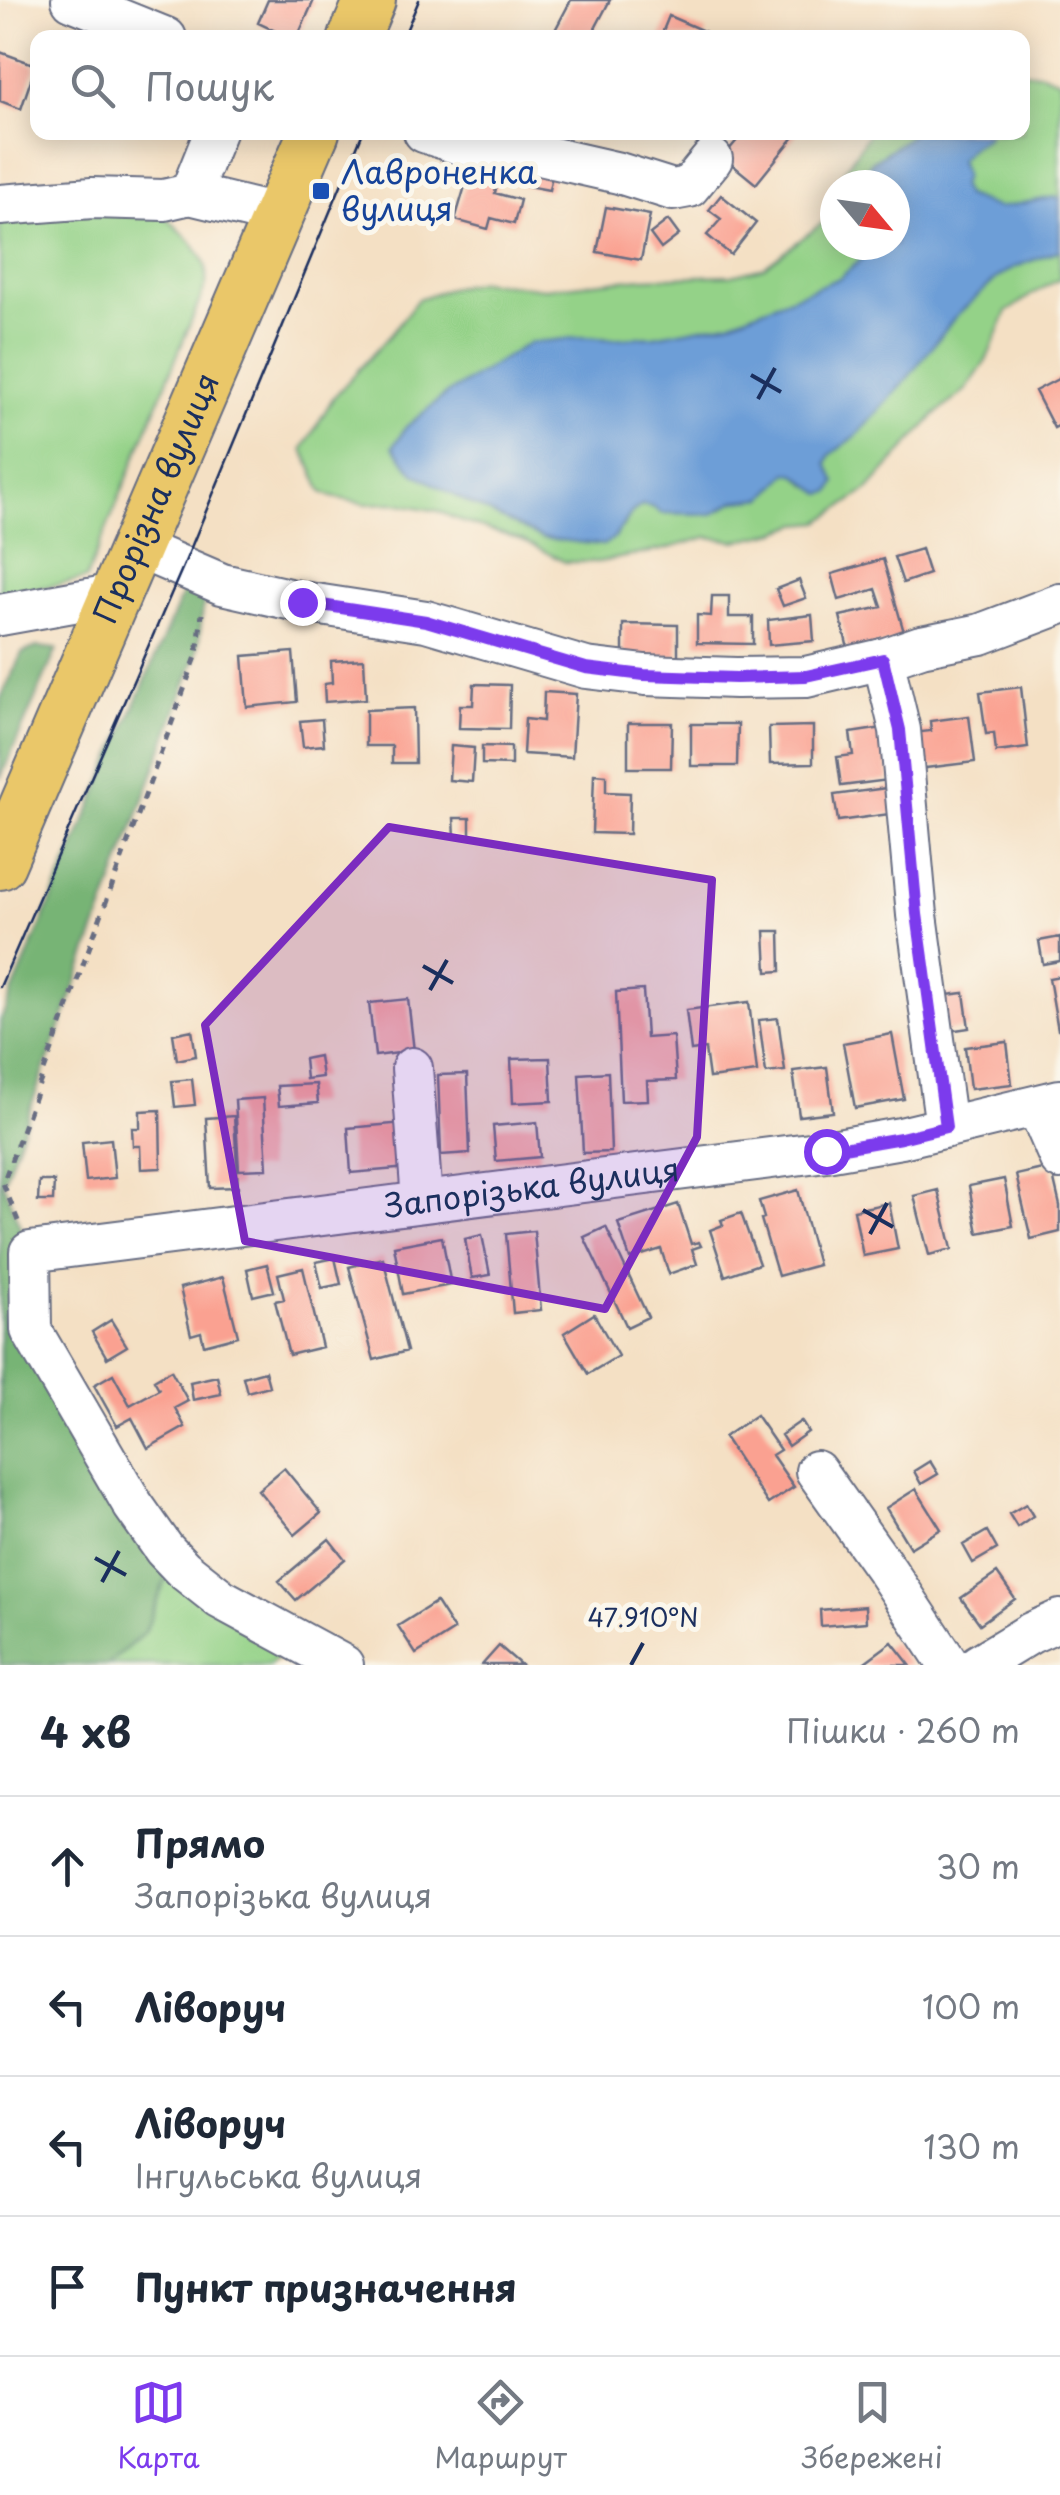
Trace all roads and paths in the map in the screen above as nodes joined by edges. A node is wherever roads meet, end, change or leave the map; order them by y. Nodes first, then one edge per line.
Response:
1 (72, 0) edge
2 (370, 0) edge
3 (146, 30) edge
4 (357, 30) edge
5 (212, 140) edge
6 (311, 140) edge
7 (448, 140) edge
8 (712, 159) dead end
9 (190, 194) junction
10 (0, 205) edge
11 (278, 215) junction
12 (136, 547) junction
13 (207, 578) junction
14 (117, 594) junction
15 (1060, 604) edge
16 (0, 615) edge
17 (883, 659) junction
18 (0, 864) edge
19 (412, 1068) dead end
20 (1049, 1103) edge
21 (946, 1127) junction
22 (1060, 1159) edge
23 (422, 1201) junction
24 (30, 1266) junction
25 (816, 1472) dead end
26 (1060, 1620) edge
27 (283, 1653) edge
28 (343, 1665) edge
29 (949, 1665) edge
30 (978, 1665) edge

1 - 3 street
2 - 4 main road
5 - 9 street
6 - 11 main road, Прорізна вулиця
7 - 8 street
9 - 10 street
9 - 11 street
11 - 12 main road, Прорізна вулиця
12 - 13 street
12 - 14 main road, Прорізна вулиця
13 - 17 street
13 - 24 path
14 - 16 street
14 - 18 main road, Прорізна вулиця
15 - 17 street
17 - 21 street
19 - 23 street
20 - 21 street, Запорізька вулиця
20 - 22 street
21 - 23 street, Запорізька вулиця
23 - 24 street, Запорізька вулиця
24 - 27 street
25 - 29 street
26 - 30 street
27 - 28 street

